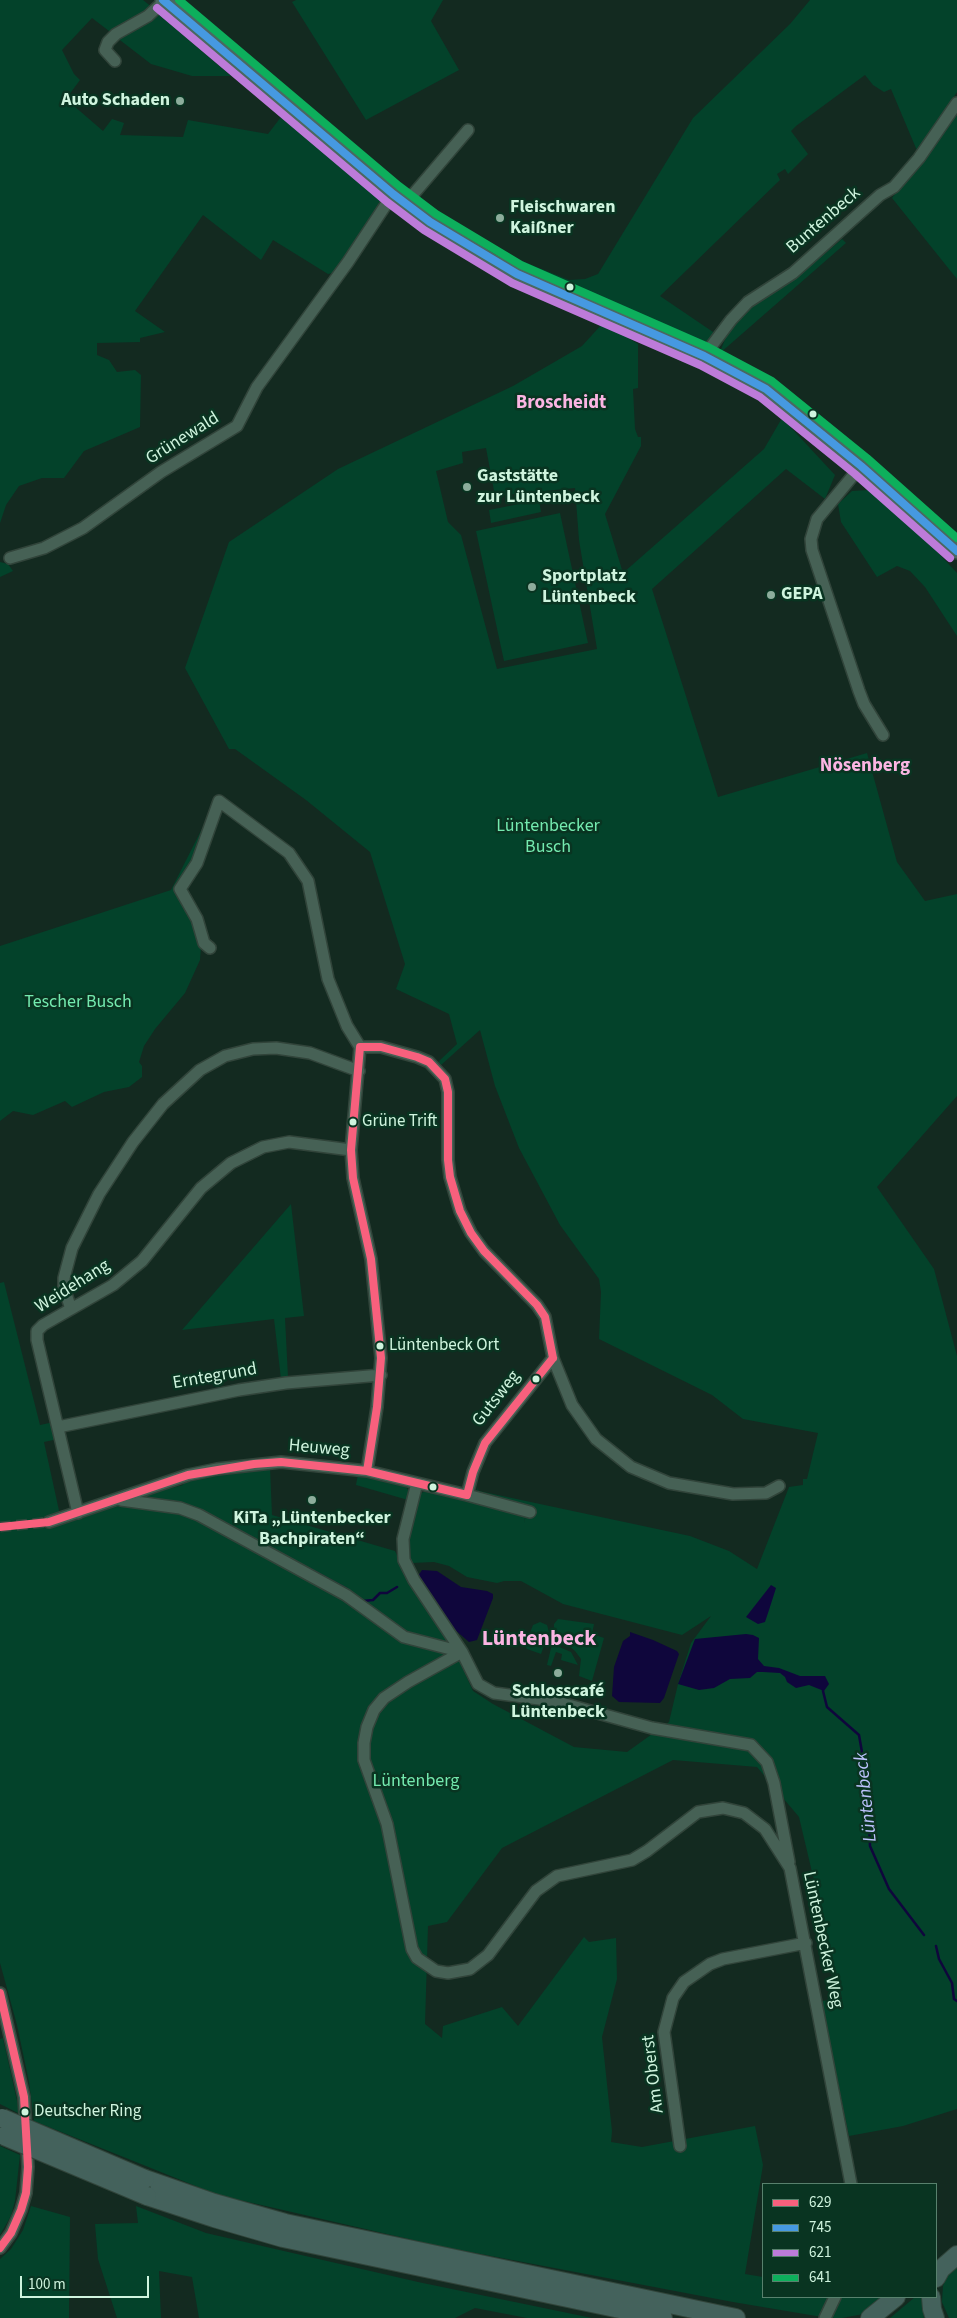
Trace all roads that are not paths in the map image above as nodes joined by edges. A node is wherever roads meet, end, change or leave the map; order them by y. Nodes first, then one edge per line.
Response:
1 (164, 1) edge
2 (116, 61) dead end
3 (957, 102) edge
4 (468, 130) dead end
5 (399, 199) junction
6 (704, 356) junction
7 (861, 466) junction
8 (957, 551) edge
9 (10, 558) dead end
10 (883, 735) dead end
11 (210, 948) dead end
12 (360, 1047) junction
13 (359, 1072) junction
14 (351, 1150) junction
15 (71, 1309) junction
16 (553, 1358) junction
17 (381, 1375) junction
18 (58, 1427) junction
19 (367, 1471) junction
20 (417, 1483) junction
21 (779, 1486) dead end
22 (467, 1495) junction
23 (118, 1499) junction
24 (530, 1512) dead end
25 (78, 1513) junction
26 (49, 1522) tunnel mouth
27 (462, 1652) junction
28 (790, 1868) junction
29 (806, 1943) junction
30 (0, 1993) edge
31 (1, 2126) edge
32 (680, 2146) dead end
33 (851, 2183) edge
34 (146, 2187) junction
35 (957, 2246) edge
36 (0, 2248) edge
37 (957, 2255) edge
38 (937, 2257) edge
39 (937, 2276) edge
40 (835, 2298) edge
41 (895, 2298) edge
42 (932, 2298) edge
43 (663, 2318) edge
44 (736, 2318) edge
45 (825, 2318) edge
46 (870, 2318) edge
47 (935, 2318) edge

1 - 2 street
1 - 5 main road
3 - 6 street, Buntenbeck
4 - 5 street, Grünewald
5 - 6 main road
5 - 9 street, Grünewald
6 - 7 main road
7 - 8 main road
7 - 10 street
11 - 12 street
12 - 13 street
12 - 16 street
13 - 14 street
13 - 15 street
14 - 15 street, Weidehang
14 - 17 street
15 - 18 street, Weidehang
16 - 21 street
16 - 22 street, Gutsweg
17 - 18 street, Erntegrund
17 - 19 street
18 - 25 street, Weidehang
19 - 20 street, Heuweg
19 - 23 street, Heuweg
20 - 22 street, Heuweg
20 - 27 street
22 - 24 street, Heuweg
23 - 25 street, Heuweg
23 - 27 street
25 - 26 street, Heuweg
27 - 28 street
27 - 28 street, Lüntenbecker Weg
28 - 29 street, Lüntenbecker Weg
29 - 32 street, Am Oberst
29 - 33 street, Lüntenbecker Weg
30 - 36 street
31 - 34 highway, bridge
34 - 43 highway
34 - 44 highway
35 - 38 highway
37 - 39 highway
40 - 45 street
41 - 46 highway
42 - 47 highway

